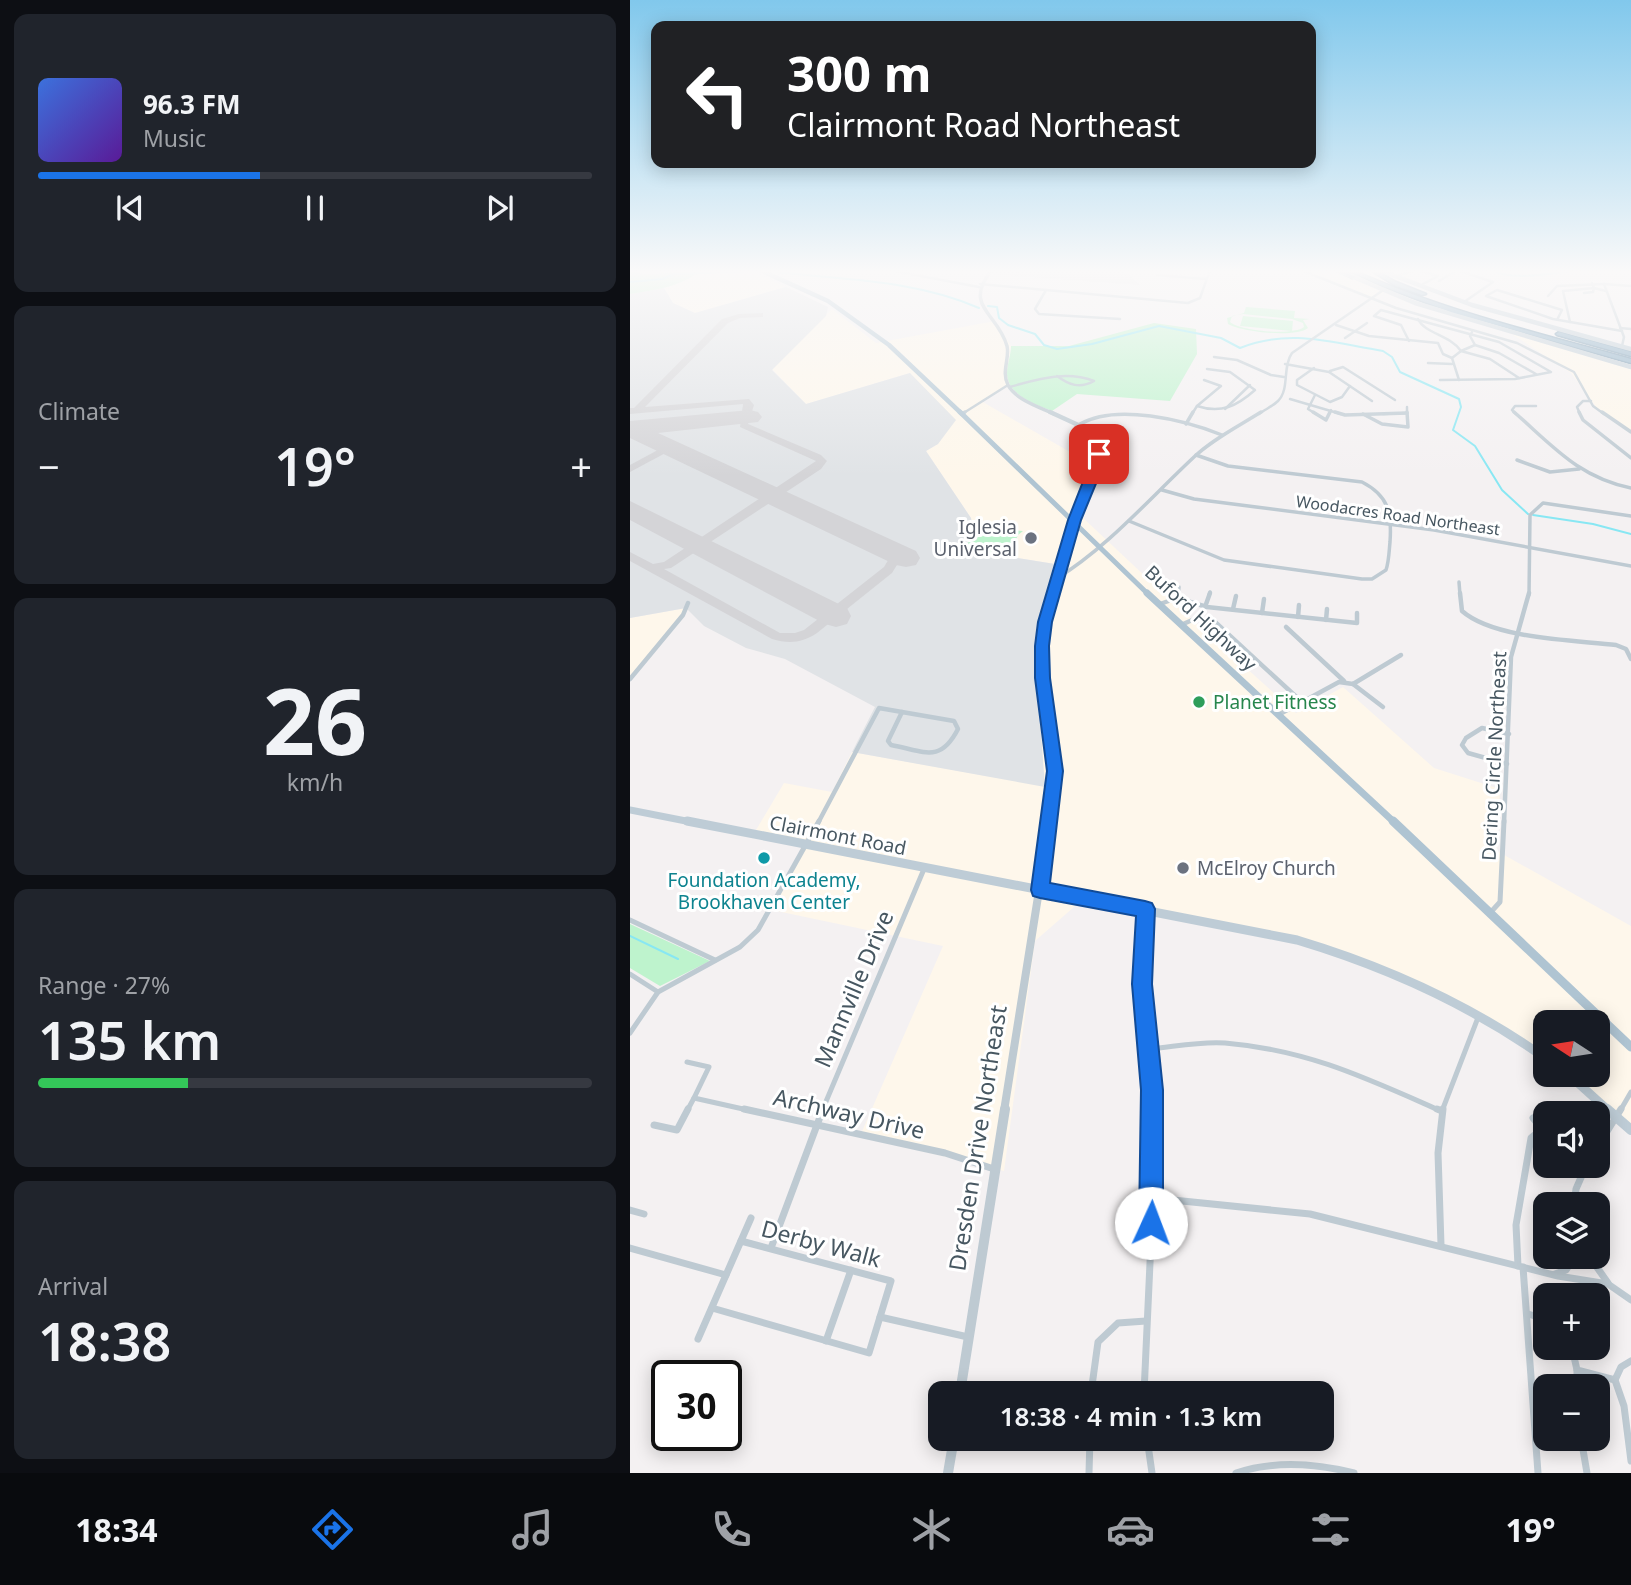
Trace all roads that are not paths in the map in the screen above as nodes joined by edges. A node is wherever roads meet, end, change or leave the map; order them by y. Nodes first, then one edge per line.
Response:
1 (881, 339) edge
2 (1002, 339) edge
3 (1313, 339) edge
4 (1395, 339) edge
5 (1453, 339) edge
6 (1473, 339) edge
7 (1487, 339) edge
8 (1504, 339) edge
9 (1538, 339) edge
10 (1553, 339) edge
11 (1584, 339) edge
12 (1596, 339) edge
13 (1624, 339) edge
14 (1409, 341) joint
15 (1475, 345) junction
16 (1622, 346) junction
17 (1461, 351) junction
18 (1631, 351) edge
19 (1214, 357) dead end
20 (1452, 358) junction
21 (1631, 361) edge
22 (1428, 363) dead end
23 (1284, 364) junction
24 (1452, 364) junction
25 (1631, 367) edge
26 (1314, 368) junction
27 (1207, 369) dead end
28 (1329, 372) junction
29 (1537, 375) junction
30 (1057, 376) junction
31 (1284, 377) junction
32 (1520, 378) junction
33 (1204, 380) dead end
34 (1440, 380) dead end
35 (1459, 380) junction
36 (1250, 385) junction
37 (1009, 386) junction
38 (1350, 386) junction
39 (1315, 395) junction
40 (1290, 399) dead end
41 (1395, 400) dead end
42 (1372, 401) dead end
43 (1591, 401) junction
44 (1310, 404) junction
45 (1197, 406) junction
46 (1536, 406) dead end
47 (1407, 407) dead end
48 (1224, 410) junction
49 (1331, 410) junction
50 (1407, 413) junction
51 (962, 414) junction
52 (1363, 414) junction
53 (1080, 424) junction
54 (1186, 424) junction
55 (1631, 432) edge
56 (1223, 435) junction
57 (1196, 455) junction
58 (1631, 457) edge
59 (1517, 460) dead end
60 (1097, 468) junction
61 (1580, 469) junction
62 (1072, 472) dead end
63 (1631, 488) edge
64 (1162, 490) junction
65 (1631, 516) edge
66 (1074, 520) junction
67 (1129, 521) junction
68 (1391, 524) junction
69 (1100, 546) junction
70 (1531, 547) junction
71 (1631, 566) edge
72 (1056, 579) junction
73 (1459, 582) dead end
74 (1179, 587) dead end
75 (1210, 592) dead end
76 (1236, 596) dead end
77 (1177, 598) junction
78 (1264, 599) dead end
79 (688, 603) dead end
80 (1160, 605) junction
81 (1300, 605) dead end
82 (1205, 607) junction
83 (1233, 609) junction
84 (1327, 609) dead end
85 (1262, 613) junction
86 (1357, 613) dead end
87 (1298, 617) junction
88 (1326, 620) junction
89 (1181, 625) junction
90 (1286, 627) dead end
91 (1518, 633) junction
92 (1401, 656) dead end
93 (1631, 659) edge
94 (630, 679) edge
95 (1344, 681) junction
96 (1353, 684) junction
97 (1303, 702) junction
98 (1383, 707) dead end
99 (902, 711) junction
100 (1280, 714) junction
101 (1509, 734) junction
102 (1507, 764) junction
103 (630, 810) edge
104 (807, 844) junction
105 (925, 868) junction
106 (1040, 890) junction
107 (1145, 909) junction
108 (1490, 913) junction
109 (630, 920) edge
110 (716, 960) junction
111 (630, 974) edge
112 (658, 992) junction
113 (1479, 1014) junction
114 (630, 1033) edge
115 (1631, 1047) edge
116 (1149, 1049) junction
117 (1533, 1049) edge
118 (687, 1062) dead end
119 (1583, 1087) edge
120 (1631, 1092) edge
121 (694, 1098) junction
122 (1442, 1111) junction
123 (1616, 1117) junction
124 (818, 1124) junction
125 (654, 1125) dead end
126 (1610, 1127) edge
127 (1631, 1130) edge
128 (1533, 1138) edge
129 (995, 1170) junction
130 (1153, 1198) junction
131 (632, 1211) edge
132 (644, 1214) dead end
133 (751, 1218) dead end
134 (630, 1219) edge
135 (741, 1241) junction
136 (1441, 1245) junction
137 (630, 1248) edge
138 (771, 1248) junction
139 (1520, 1267) junction
140 (1567, 1269) edge
141 (851, 1270) junction
142 (726, 1275) junction
143 (1554, 1275) junction
144 (1600, 1283) edge
145 (1610, 1285) edge
146 (1631, 1300) edge
147 (712, 1308) junction
148 (1528, 1314) junction
149 (1533, 1315) edge
150 (880, 1317) junction
151 (1146, 1321) junction
152 (969, 1337) junction
153 (698, 1339) dead end
154 (826, 1341) junction
155 (1575, 1360) edge
156 (1631, 1361) edge
157 (1577, 1370) junction
158 (1577, 1374) edge
159 (1615, 1380) junction
160 (962, 1381) edge
161 (1093, 1381) edge
162 (1144, 1381) edge
163 (952, 1451) edge
164 (1090, 1451) edge
165 (1149, 1451) edge
166 (1583, 1451) edge
167 (1631, 1461) edge
168 (948, 1473) edge
169 (1089, 1473) edge
170 (1152, 1473) edge
171 (1237, 1473) edge
172 (1354, 1473) edge
173 (1538, 1473) edge
174 (1587, 1473) edge

1 - 51 main road, Buford Highway
2 - 37 street
3 - 23 street
4 - 14 street
5 - 17 street
6 - 15 street
7 - 29 street
8 - 43 street
9 - 25 main road
10 - 21 highway
11 - 18 highway
12 - 16 main road
13 - 16 street
14 - 20 street
15 - 17 street
15 - 29 street
16 - 18 main road
17 - 20 street
17 - 32 street
19 - 31 street
20 - 24 street
22 - 24 street
23 - 26 street
23 - 31 street
24 - 35 street
26 - 28 street
26 - 39 street
27 - 36 street
28 - 38 street
28 - 41 street
29 - 32 street
30 - 30 street
30 - 37 street
31 - 56 street
32 - 35 street
33 - 45 street
34 - 35 street
36 - 48 street
36 - 48 street
37 - 51 street
37 - 53 street
38 - 39 street
38 - 42 street
39 - 44 street
40 - 44 street
43 - 55 street
43 - 58 street
44 - 49 street
44 - 49 street
45 - 48 street
45 - 54 street
46 - 61 street
47 - 50 street
49 - 52 street
50 - 52 street
50 - 52 street
51 - 66 main road, Buford Highway
53 - 54 street
53 - 60 street
54 - 56 street
56 - 57 street
57 - 64 street
57 - 68 street
59 - 61 street
60 - 62 street
60 - 66 street, Dresden Drive Northeast
61 - 63 street
64 - 67 street
64 - 68 street, Woodacres Road Northeast
65 - 70 street
66 - 69 main road, Buford Highway
66 - 72 street, Dresden Drive Northeast
67 - 68 street
67 - 69 street
68 - 70 street, Woodacres Road Northeast
69 - 72 street
69 - 80 main road, Buford Highway
70 - 71 street, Woodacres Road Northeast
70 - 91 street
72 - 106 street, Dresden Drive Northeast
73 - 91 street
74 - 77 street
75 - 82 street
76 - 83 street
77 - 80 street
77 - 82 street
78 - 85 street
79 - 94 street
80 - 89 main road, Buford Highway
81 - 87 street
82 - 83 street
83 - 85 street
84 - 88 street
85 - 87 street
86 - 88 street
87 - 88 street
89 - 97 street
89 - 100 main road, Buford Highway
90 - 95 street
91 - 93 street, Dering Circle Northeast
91 - 101 street, Dering Circle Northeast
92 - 96 street
95 - 96 street
95 - 97 street
96 - 98 street
97 - 100 street
99 - 99 street
99 - 104 street
100 - 108 main road, Buford Highway
101 - 102 street, Dering Circle Northeast
101 - 102 street
102 - 108 street, Dering Circle Northeast
103 - 104 main road, Clairmont Road
104 - 105 main road, Clairmont Road
104 - 110 street
105 - 106 main road, Clairmont Road
105 - 124 street, Mannville Drive
106 - 107 main road, Clairmont Road
106 - 129 street, Dresden Drive Northeast
107 - 113 main road, Clairmont Road
107 - 116 street
108 - 115 main road, Buford Highway
109 - 110 street
110 - 112 street
111 - 112 street
112 - 114 street
113 - 117 main road, Clairmont Road
113 - 122 street
116 - 122 street
116 - 130 street
118 - 121 street
119 - 123 main road
120 - 123 street
121 - 124 street, Archway Drive
121 - 125 street
122 - 136 street
123 - 126 street
123 - 127 main road
124 - 129 street, Archway Drive
124 - 138 street, Mannville Drive
128 - 139 street
129 - 152 street, Dresden Drive Northeast
130 - 136 street
130 - 151 street
131 - 132 street
131 - 134 street
133 - 135 street
135 - 138 street, Derby Walk
135 - 142 street
136 - 139 street
137 - 142 street
138 - 141 street, Derby Walk
139 - 143 street
139 - 148 street
140 - 143 street
141 - 150 street, Derby Walk
141 - 154 street
142 - 147 street
143 - 144 street
145 - 146 street
147 - 153 street
147 - 154 street
148 - 149 street
148 - 173 street
150 - 152 street
150 - 154 street
151 - 161 street
151 - 162 street
152 - 160 street, Dresden Drive Northeast
155 - 157 street
156 - 159 street
157 - 158 street
157 - 159 street
159 - 167 street
163 - 168 street
164 - 169 street
165 - 170 street
166 - 174 street
171 - 172 street

